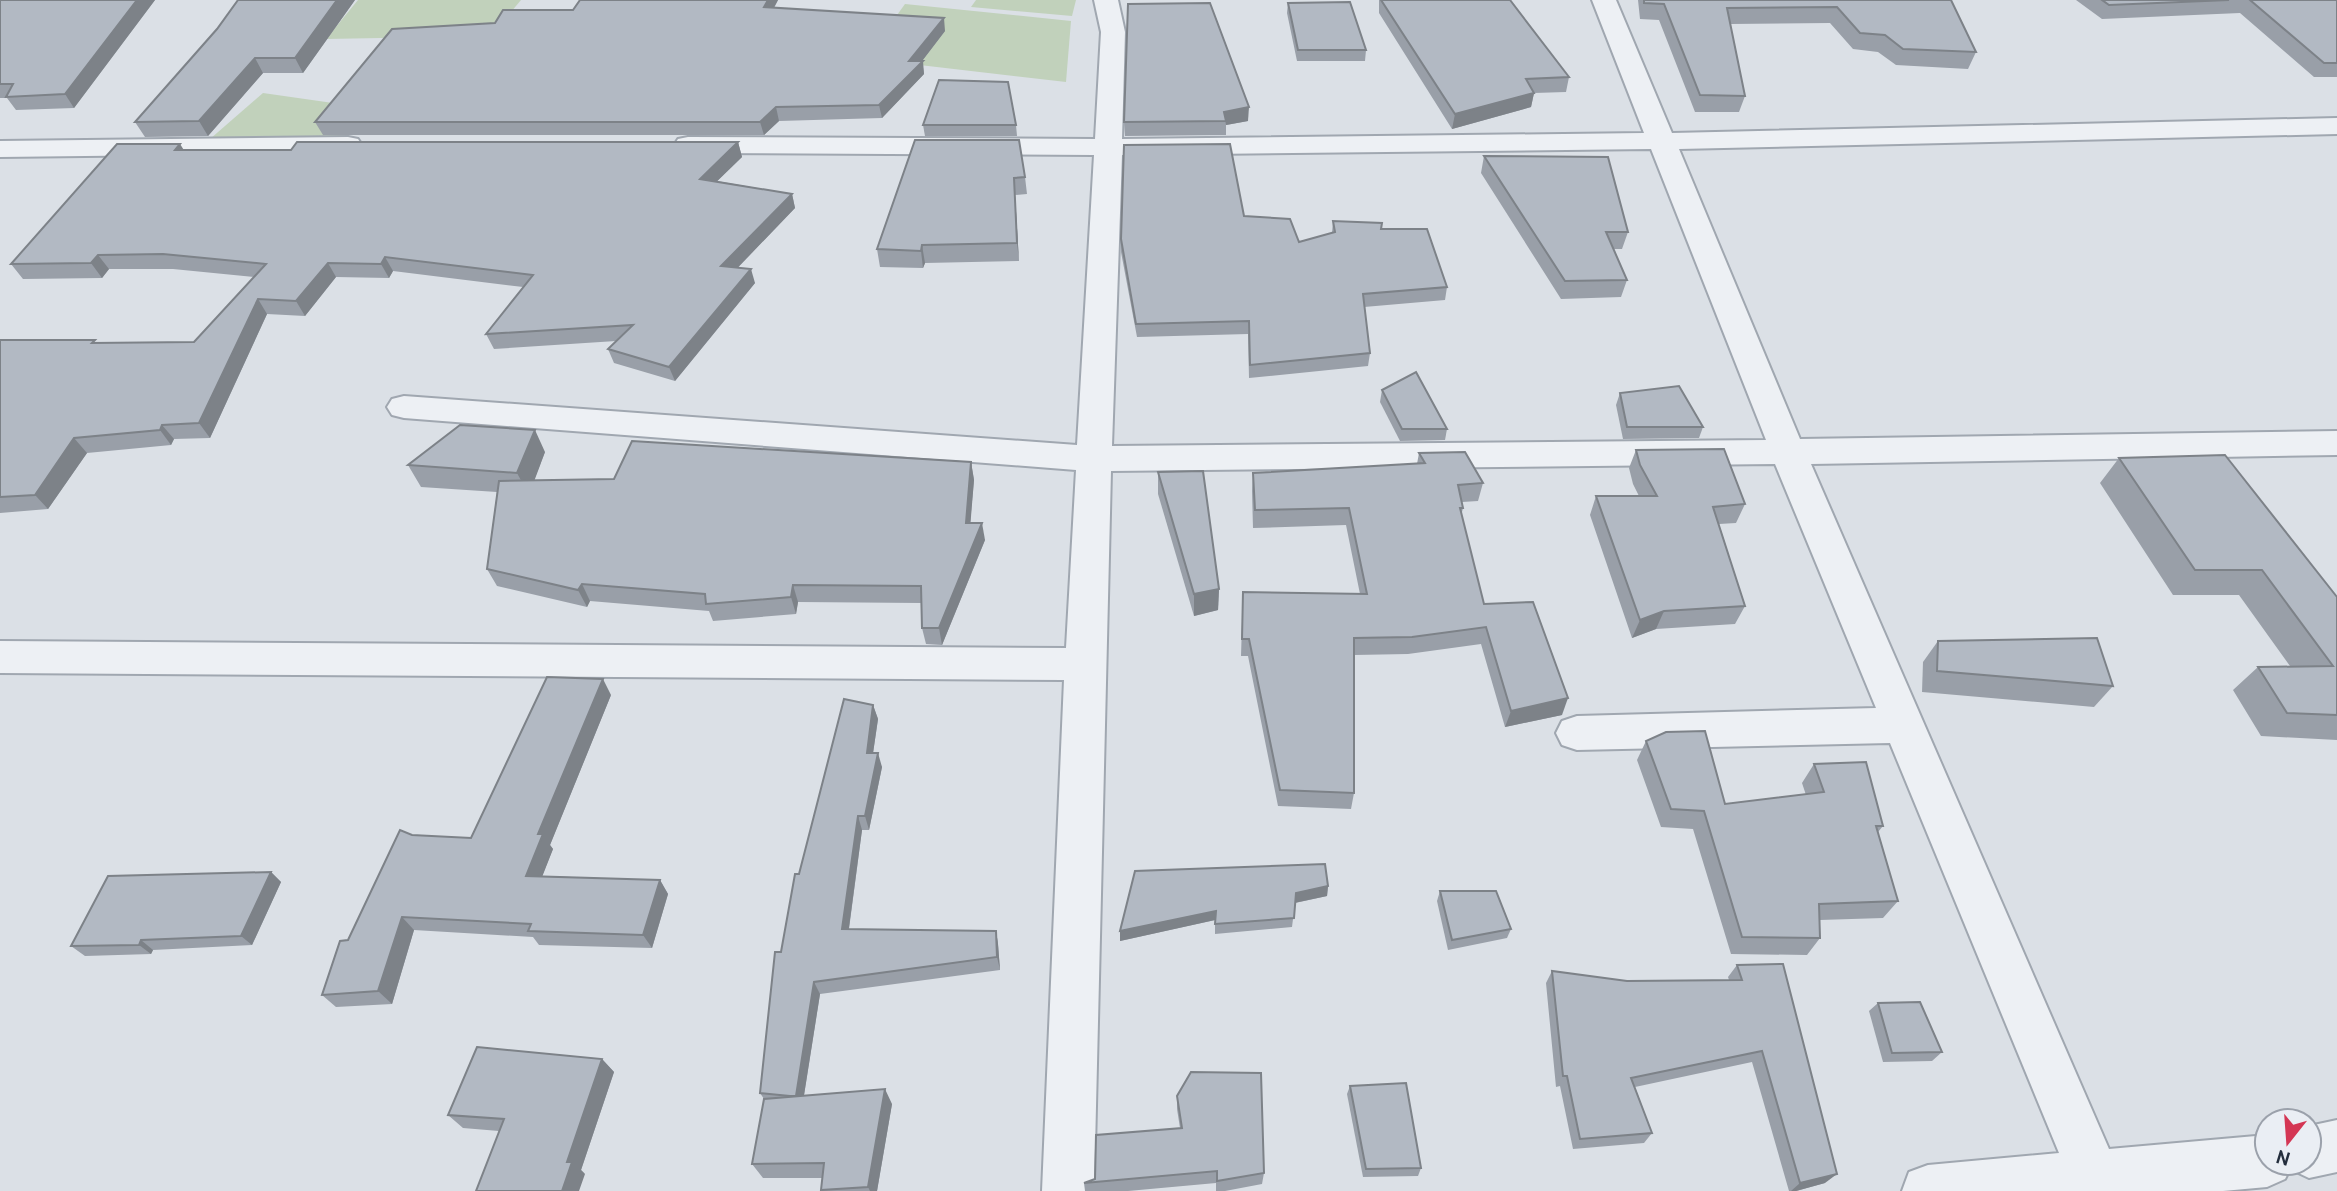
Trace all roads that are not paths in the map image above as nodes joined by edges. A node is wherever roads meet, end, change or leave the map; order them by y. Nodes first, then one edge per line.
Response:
1 (1106, 0) edge
2 (1604, 0) edge
3 (2337, 126) edge
4 (1662, 141) junction
5 (372, 145) edge
6 (663, 145) edge
7 (1108, 146) junction
8 (0, 149) edge
9 (404, 407) dead end
10 (2337, 443) edge
11 (1788, 452) junction
12 (1093, 459) junction
13 (0, 657) edge
14 (1085, 664) junction
15 (1904, 725) junction
16 (1577, 733) dead end
17 (2253, 1163) edge
18 (2098, 1184) edge
19 (1068, 1191) edge
20 (1928, 1191) edge

1 - 7 street
2 - 4 street
3 - 4 street
4 - 7 street
4 - 11 street
5 - 8 street
6 - 7 street
7 - 12 street
9 - 12 street
10 - 11 street
11 - 12 street
11 - 15 street
12 - 14 street
13 - 14 street
14 - 19 street
15 - 16 street
15 - 18 street
17 - 18 street
18 - 20 street

